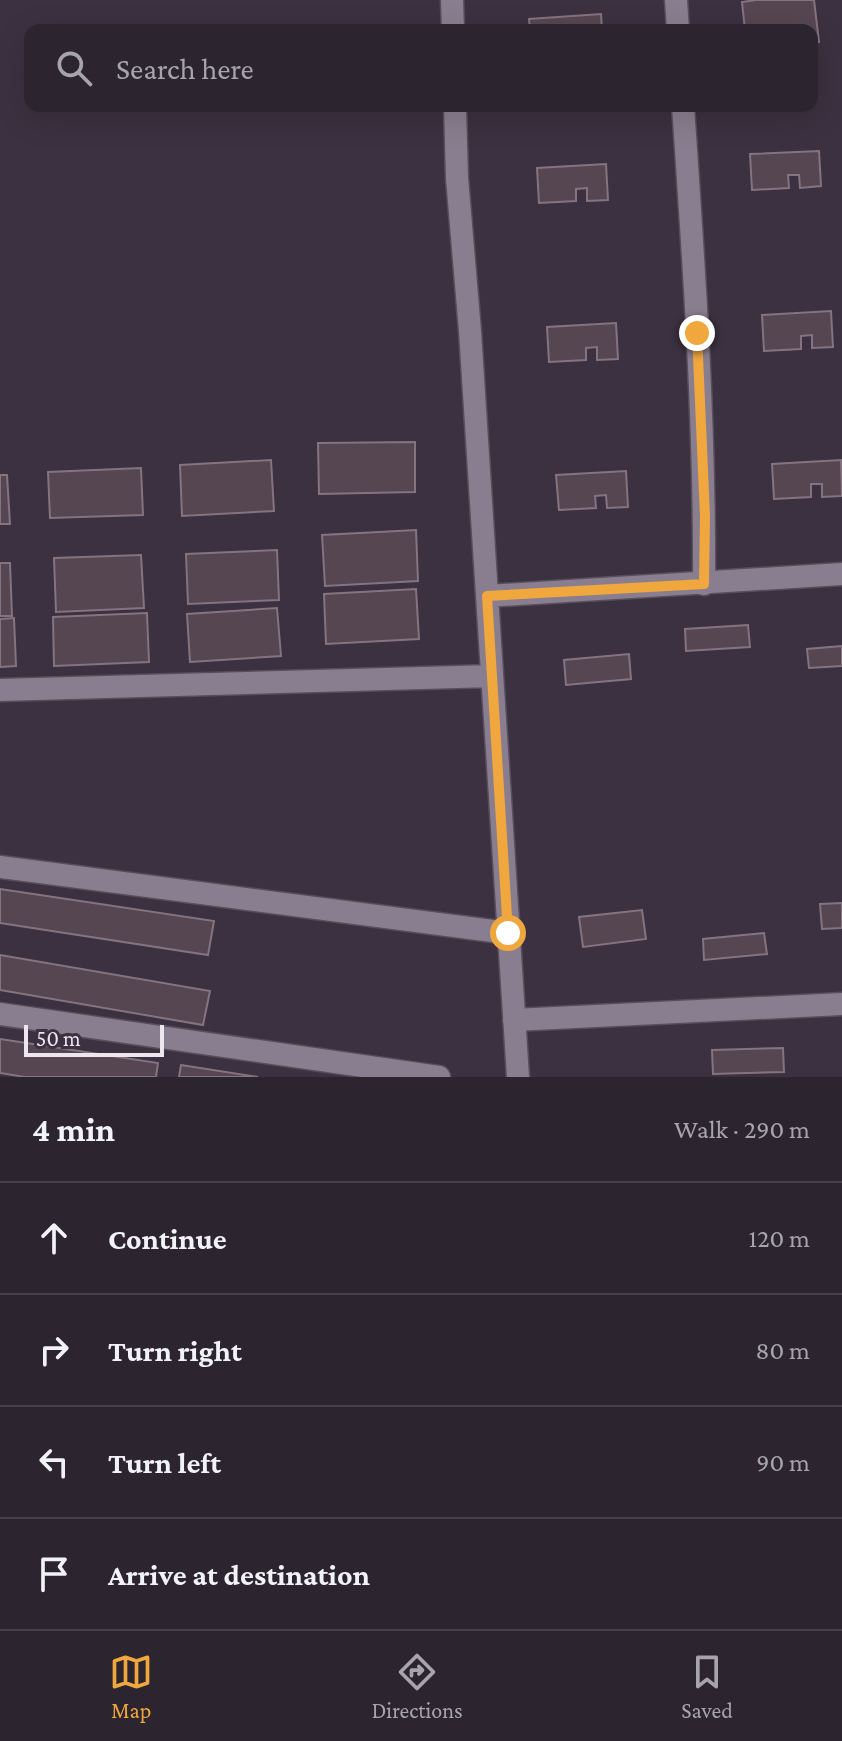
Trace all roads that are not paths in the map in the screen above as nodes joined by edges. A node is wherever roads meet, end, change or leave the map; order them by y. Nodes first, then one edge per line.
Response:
1 (452, 0) edge
2 (676, 0) edge
3 (453, 24) edge
4 (678, 24) edge
5 (455, 112) edge
6 (683, 112) edge
7 (842, 574) edge
8 (704, 584) junction
9 (487, 596) junction
10 (492, 676) junction
11 (0, 690) edge
12 (0, 867) edge
13 (508, 933) junction
14 (842, 1004) edge
15 (0, 1014) edge
16 (514, 1020) junction
17 (439, 1077) edge
18 (518, 1077) edge

1 - 3 street
2 - 4 street
5 - 9 street
6 - 8 street
7 - 8 street
8 - 9 street
9 - 10 street
10 - 11 street
10 - 13 street
12 - 13 street
13 - 16 street
14 - 16 street
15 - 17 street
16 - 18 street

